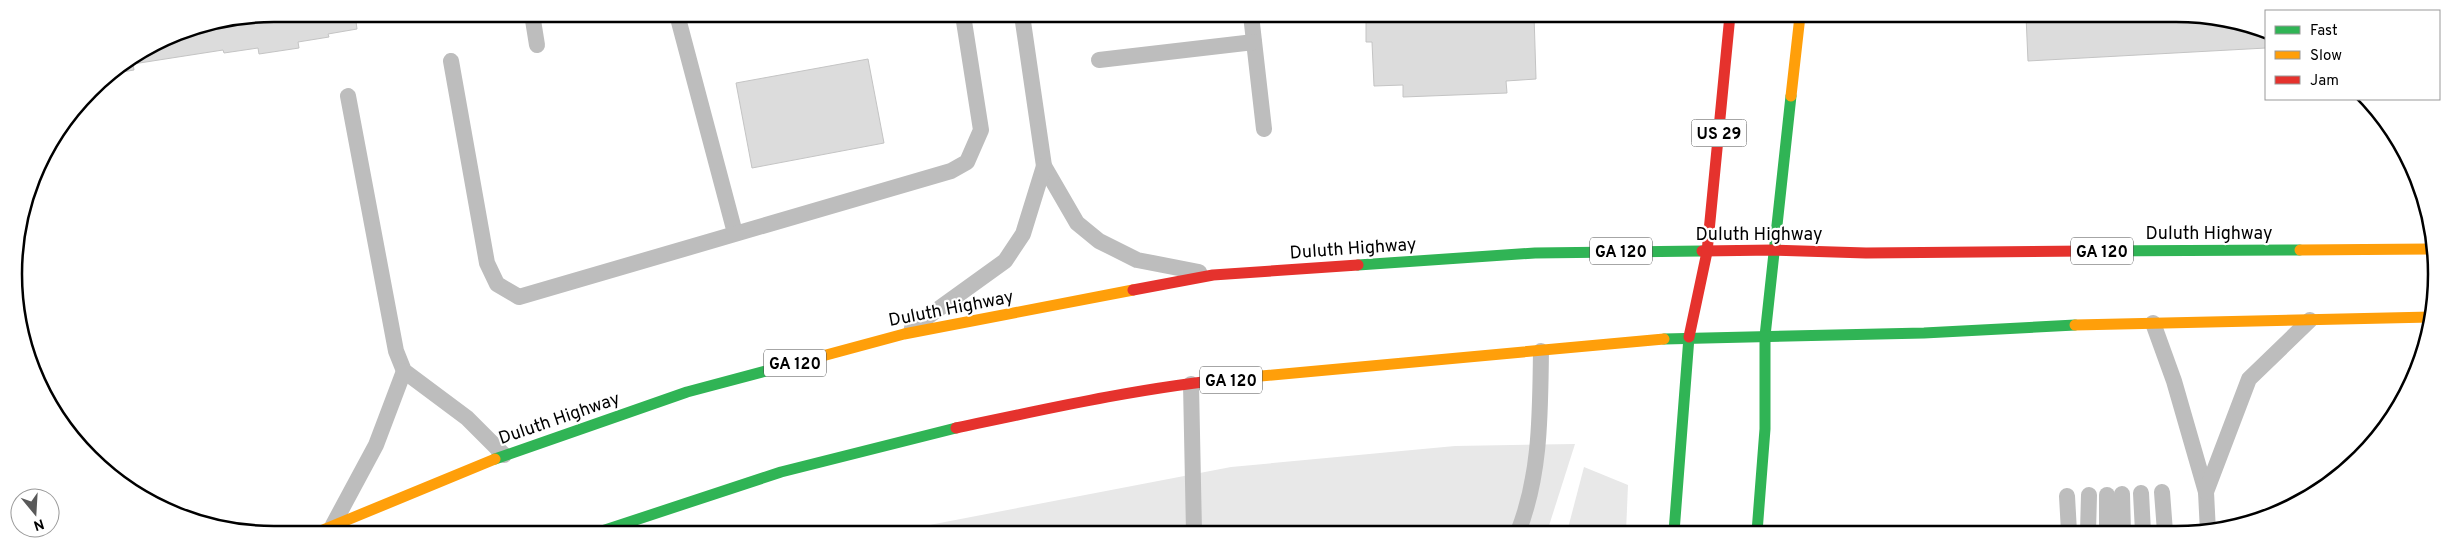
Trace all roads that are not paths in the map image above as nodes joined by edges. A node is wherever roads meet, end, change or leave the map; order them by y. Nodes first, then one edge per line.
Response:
1 (534, 22) edge
2 (680, 22) dead end
3 (964, 22) edge
4 (1023, 22) edge
5 (1252, 22) edge
6 (1729, 22) edge
7 (1799, 22) edge
8 (1254, 42) junction
9 (538, 45) dead end
10 (1099, 60) dead end
11 (451, 61) dead end
12 (348, 96) dead end
13 (1264, 129) dead end
14 (1044, 166) junction
15 (735, 233) junction
16 (2426, 249) edge
17 (1774, 250) junction
18 (1708, 252) junction
19 (1213, 275) junction
20 (2424, 317) edge
21 (2310, 320) junction
22 (2153, 323) junction
23 (904, 334) junction
24 (1765, 336) junction
25 (1689, 337) junction
26 (1541, 351) junction
27 (404, 371) junction
28 (1191, 384) junction
29 (504, 455) junction
30 (2162, 492) dead end
31 (2206, 492) junction
32 (2141, 493) dead end
33 (2067, 496) dead end
34 (2089, 496) dead end
35 (2208, 523) edge
36 (333, 525) joint
37 (617, 526) edge
38 (1194, 526) edge
39 (1521, 526) edge
40 (1674, 526) edge
41 (1757, 526) edge
42 (2069, 526) edge
43 (2088, 526) edge
44 (2108, 526) edge
45 (2121, 526) edge
46 (2143, 526) edge
47 (2165, 526) edge

1 - 9 lane
2 - 15 lane
3 - 15 lane
4 - 14 lane
5 - 8 lane
6 - 18 main road, US 29
7 - 17 main road
8 - 10 lane
8 - 13 lane
11 - 15 lane
12 - 27 lane
14 - 19 lane
14 - 23 lane
16 - 17 main road, Duluth Highway / GA 120
17 - 18 main road, Duluth Highway / GA 120
17 - 24 main road
18 - 19 main road, Duluth Highway / GA 120
18 - 25 main road
19 - 23 main road, Duluth Highway / GA 120
20 - 21 main road, GA 120
21 - 22 main road, GA 120
21 - 31 lane
22 - 24 main road, GA 120
22 - 31 lane
23 - 29 main road, Duluth Highway / GA 120
24 - 25 main road, GA 120
24 - 41 main road
25 - 26 main road, GA 120
25 - 40 main road
26 - 28 main road, GA 120
26 - 39 lane
27 - 29 lane
27 - 36 lane
28 - 37 main road, GA 120
28 - 38 lane
29 - 36 main road, Duluth Highway / GA 120
30 - 47 lane
31 - 35 lane
32 - 46 lane
33 - 42 lane
34 - 43 lane
44 - 45 lane

